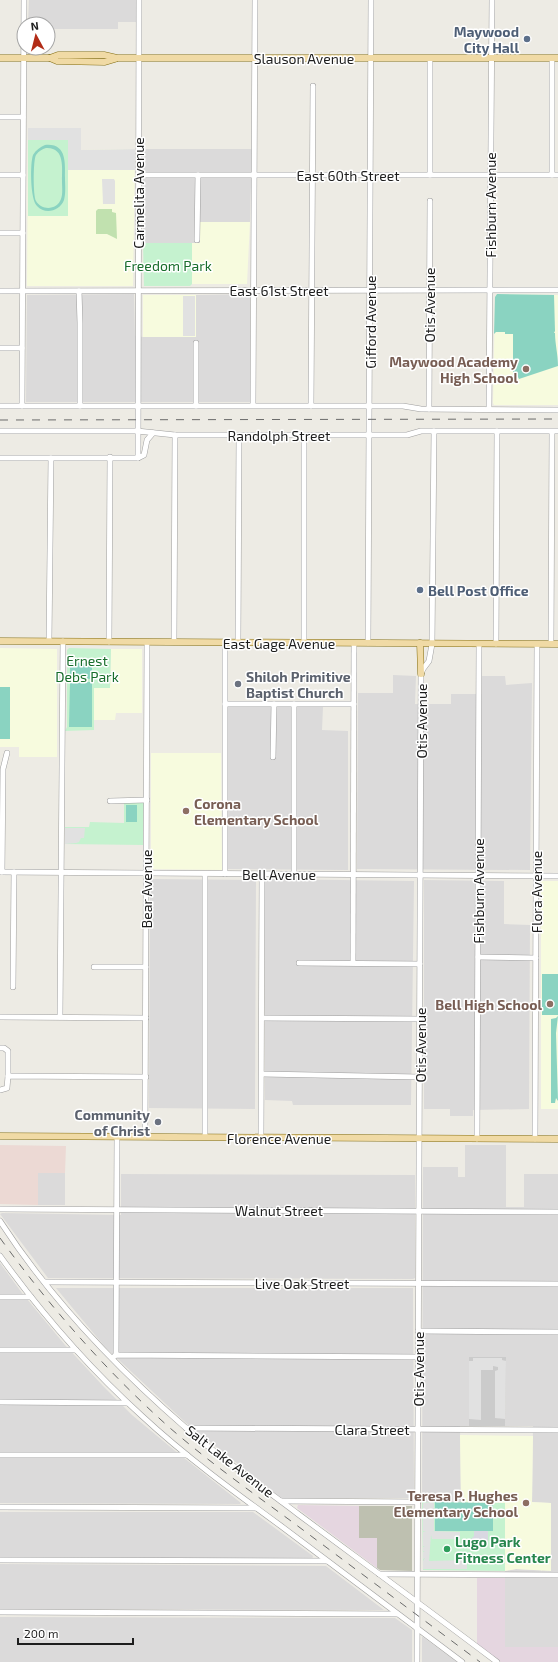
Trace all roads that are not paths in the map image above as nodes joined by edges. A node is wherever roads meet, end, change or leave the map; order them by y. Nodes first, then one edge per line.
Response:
1 (24, 0) edge
2 (139, 0) edge
3 (255, 0) edge
4 (371, 0) edge
5 (492, 0) edge
6 (0, 58) edge
7 (24, 58) junction
8 (139, 58) junction
9 (255, 58) junction
10 (371, 58) junction
11 (430, 58) junction
12 (490, 58) junction
13 (555, 58) edge
14 (314, 86) dead end
15 (0, 117) edge
16 (23, 117) junction
17 (0, 175) edge
18 (23, 175) junction
19 (139, 175) junction
20 (198, 175) junction
21 (254, 175) junction
22 (313, 175) junction
23 (370, 175) junction
24 (430, 175) junction
25 (490, 175) junction
26 (552, 175) junction
27 (558, 175) edge
28 (430, 201) dead end
29 (0, 233) edge
30 (23, 233) junction
31 (197, 240) dead end
32 (79, 290) junction
33 (254, 290) junction
34 (312, 290) junction
35 (370, 290) junction
36 (429, 290) junction
37 (489, 290) junction
38 (558, 290) edge
39 (0, 291) edge
40 (22, 291) junction
41 (138, 291) junction
42 (196, 343) dead end
43 (0, 348) edge
44 (22, 348) junction
45 (0, 406) edge
46 (22, 406) junction
47 (80, 406) junction
48 (138, 406) junction
49 (196, 406) junction
50 (253, 406) junction
51 (311, 406) junction
52 (369, 406) junction
53 (428, 409) junction
54 (489, 409) junction
55 (558, 410) edge
56 (0, 431) edge
57 (137, 431) junction
58 (434, 431) junction
59 (497, 431) junction
60 (555, 432) edge
61 (153, 433) junction
62 (175, 435) junction
63 (239, 435) junction
64 (304, 435) junction
65 (369, 435) junction
66 (110, 457) junction
67 (0, 458) edge
68 (51, 458) junction
69 (138, 458) junction
70 (552, 537) junction
71 (558, 537) edge
72 (0, 641) edge
73 (49, 641) junction
74 (63, 641) junction
75 (109, 642) junction
76 (147, 642) junction
77 (174, 642) junction
78 (225, 642) junction
79 (238, 642) junction
80 (304, 643) junction
81 (354, 643) junction
82 (368, 643) junction
83 (420, 644) junction
84 (432, 644) junction
85 (479, 644) junction
86 (496, 644) junction
87 (537, 644) junction
88 (550, 644) junction
89 (558, 644) edge
90 (421, 674) junction
91 (225, 704) junction
92 (274, 704) junction
93 (294, 704) junction
94 (354, 704) junction
95 (7, 752) dead end
96 (273, 758) dead end
97 (147, 800) junction
98 (110, 801) dead end
99 (1, 872) edge
100 (14, 872) junction
101 (61, 873) junction
102 (146, 873) junction
103 (205, 874) junction
104 (225, 874) junction
105 (262, 874) junction
106 (294, 874) junction
107 (354, 874) junction
108 (421, 875) junction
109 (478, 875) junction
110 (536, 876) junction
111 (558, 876) edge
112 (478, 957) junction
113 (536, 958) junction
114 (299, 963) dead end
115 (353, 963) junction
116 (420, 964) junction
117 (94, 966) dead end
118 (146, 967) junction
119 (13, 987) dead end
120 (0, 1017) edge
121 (60, 1018) junction
122 (146, 1018) junction
123 (262, 1018) junction
124 (420, 1019) junction
125 (0, 1048) edge
126 (262, 1074) junction
127 (8, 1076) junction
128 (146, 1077) junction
129 (420, 1077) junction
130 (0, 1090) edge
131 (0, 1136) edge
132 (117, 1137) junction
133 (146, 1137) junction
134 (205, 1138) junction
135 (261, 1138) junction
136 (419, 1138) junction
137 (477, 1139) junction
138 (535, 1139) junction
139 (558, 1139) edge
140 (0, 1209) edge
141 (117, 1210) junction
142 (419, 1211) junction
143 (558, 1212) edge
144 (0, 1221) edge
145 (0, 1256) edge
146 (45, 1282) junction
147 (117, 1282) junction
148 (419, 1284) junction
149 (558, 1284) edge
150 (0, 1297) edge
151 (31, 1297) junction
152 (418, 1331) junction
153 (558, 1332) edge
154 (0, 1350) edge
155 (76, 1350) junction
156 (114, 1357) junction
157 (418, 1357) junction
158 (0, 1402) edge
159 (127, 1402) junction
160 (186, 1428) junction
161 (418, 1429) junction
162 (558, 1430) edge
163 (0, 1455) edge
164 (187, 1455) junction
165 (281, 1501) junction
166 (418, 1502) junction
167 (0, 1507) edge
168 (256, 1508) junction
169 (0, 1560) edge
170 (327, 1561) junction
171 (378, 1574) junction
172 (418, 1575) junction
173 (558, 1575) edge
174 (418, 1603) junction
175 (0, 1612) edge
176 (398, 1614) junction
177 (418, 1628) junction
178 (417, 1662) edge
179 (462, 1662) edge
180 (497, 1662) edge

1 - 7 street
2 - 8 street, Carmelita Avenue
3 - 9 street
4 - 10 street, Gifford Avenue
5 - 12 street, Fishburn Avenue
6 - 7 main road, Slauson Avenue
7 - 8 main road, Slauson Avenue
7 - 16 street
8 - 9 main road, Slauson Avenue
8 - 19 street, Carmelita Avenue
9 - 10 main road, Slauson Avenue
9 - 21 street
10 - 11 main road, Slauson Avenue
10 - 23 street, Gifford Avenue
11 - 12 main road, Slauson Avenue
11 - 24 street
12 - 13 main road, Slauson Avenue
12 - 25 street, Fishburn Avenue
13 - 26 street
14 - 22 street
15 - 16 street
16 - 18 street
17 - 18 street
18 - 30 street
19 - 20 street, East 60th Street
19 - 41 street, Carmelita Avenue
20 - 21 street, East 60th Street
20 - 31 street
21 - 22 street, East 60th Street
21 - 33 street
22 - 23 street, East 60th Street
22 - 34 street
23 - 24 street, East 60th Street
23 - 35 street, Gifford Avenue
24 - 25 street, East 60th Street
25 - 26 street, East 60th Street
25 - 37 street, Fishburn Avenue
26 - 27 street, East 60th Street
28 - 36 street, Otis Avenue
29 - 30 street
30 - 40 street
32 - 40 street, East 61st Street
32 - 41 street, East 61st Street
32 - 47 street
33 - 34 street, East 61st Street
33 - 41 street, East 61st Street
33 - 50 street
34 - 35 street, East 61st Street
34 - 51 street
35 - 36 street, East 61st Street
35 - 52 street, Gifford Avenue
36 - 37 street, East 61st Street
36 - 53 street, Otis Avenue
37 - 38 street, East 61st Street
37 - 54 street, Fishburn Avenue
39 - 40 street, East 61st Street
40 - 44 street
41 - 48 street, Carmelita Avenue
42 - 49 street
43 - 44 street
44 - 46 street
45 - 46 street, Randolph Street
46 - 47 street, Randolph Street
47 - 48 street, Randolph Street
48 - 49 street, Randolph Street
48 - 57 street, Carmelita Avenue
49 - 50 street, Randolph Street
50 - 51 street, Randolph Street
51 - 52 street, Randolph Street
52 - 53 street, Randolph Street
52 - 65 street, Gifford Avenue
53 - 54 street, Randolph Street
54 - 55 street, Randolph Street
56 - 57 street, Randolph Street
57 - 61 street, Randolph Street
57 - 69 street, Carmelita Avenue
58 - 59 street, Randolph Street
58 - 65 street, Randolph Street
58 - 84 street, Otis Avenue
59 - 60 street, Randolph Street
59 - 86 street
60 - 70 street
61 - 62 street, Randolph Street
61 - 69 street
62 - 63 street, Randolph Street
62 - 77 street
63 - 64 street, Randolph Street
63 - 79 street
64 - 65 street, Randolph Street
64 - 80 street
65 - 82 street, Gifford Avenue
66 - 68 street
66 - 69 street
66 - 75 street
67 - 68 street
68 - 73 street
70 - 71 street
70 - 88 street
72 - 73 main road, East Gage Avenue
73 - 74 main road, East Gage Avenue
74 - 75 main road, East Gage Avenue
74 - 101 street
75 - 76 main road, East Gage Avenue
76 - 77 main road, East Gage Avenue
76 - 97 street, Bear Avenue
77 - 78 main road, East Gage Avenue
78 - 79 main road, East Gage Avenue
78 - 91 street
79 - 80 main road, East Gage Avenue
80 - 81 main road, East Gage Avenue
81 - 82 main road, East Gage Avenue
81 - 94 street
82 - 83 main road, East Gage Avenue
83 - 84 main road, East Gage Avenue
83 - 90 main road
84 - 85 main road, East Gage Avenue
84 - 90 street, Otis Avenue
85 - 86 main road, East Gage Avenue
85 - 109 street, Fishburn Avenue
86 - 87 main road, East Gage Avenue
87 - 88 main road, East Gage Avenue
87 - 110 street, Flora Avenue
88 - 89 main road, East Gage Avenue
90 - 108 street, Otis Avenue
91 - 92 street
91 - 104 street
92 - 93 street
92 - 96 street
93 - 94 street
93 - 106 street
94 - 107 street
95 - 99 street
97 - 98 street
97 - 102 street, Bear Avenue
99 - 100 street, Bell Avenue
100 - 101 street, Bell Avenue
100 - 119 street
101 - 102 street, Bell Avenue
101 - 121 street
102 - 103 street, Bell Avenue
102 - 118 street, Bear Avenue
103 - 104 street, Bell Avenue
103 - 134 street
104 - 105 street, Bell Avenue
105 - 106 street, Bell Avenue
105 - 123 street
106 - 107 street, Bell Avenue
107 - 108 street, Bell Avenue
107 - 115 street
108 - 109 street, Bell Avenue
108 - 116 street, Otis Avenue
109 - 110 street, Bell Avenue
109 - 112 street, Fishburn Avenue
110 - 111 street, Bell Avenue
110 - 113 street, Flora Avenue
112 - 113 street
112 - 137 street, Fishburn Avenue
113 - 138 street, Flora Avenue
114 - 115 street
115 - 116 street
116 - 124 street, Otis Avenue
117 - 118 street
118 - 122 street, Bear Avenue
120 - 121 street
121 - 122 street
122 - 128 street, Bear Avenue
123 - 124 street
123 - 126 street
124 - 129 street, Otis Avenue
125 - 127 street
126 - 129 street
126 - 135 street
127 - 128 street
127 - 130 street
128 - 133 street, Bear Avenue
129 - 136 street, Otis Avenue
131 - 132 main road, Florence Avenue
132 - 133 main road, Florence Avenue
132 - 141 street
133 - 134 main road, Florence Avenue
134 - 135 main road, Florence Avenue
135 - 136 main road, Florence Avenue
136 - 137 main road, Florence Avenue
136 - 142 street, Otis Avenue
137 - 138 main road, Florence Avenue
138 - 139 main road, Florence Avenue
140 - 141 street, Walnut Street
141 - 142 street, Walnut Street
141 - 147 street
142 - 143 street, Walnut Street
142 - 148 street, Otis Avenue
144 - 146 street, Salt Lake Avenue
145 - 151 street, Salt Lake Avenue
146 - 147 street, Live Oak Street
146 - 156 street, Salt Lake Avenue
147 - 148 street, Live Oak Street
147 - 156 street
148 - 149 street, Live Oak Street
148 - 152 street, Otis Avenue
150 - 151 street
151 - 155 street, Salt Lake Avenue
152 - 153 street
152 - 157 street, Otis Avenue
154 - 155 street
155 - 159 street, Salt Lake Avenue
156 - 157 street
156 - 160 street, Salt Lake Avenue
157 - 161 street, Otis Avenue
158 - 159 street
159 - 164 street, Salt Lake Avenue
160 - 161 street, Clara Street
160 - 165 street, Salt Lake Avenue
161 - 162 street, Clara Street
161 - 166 street, Otis Avenue
163 - 164 street
164 - 168 street, Salt Lake Avenue
165 - 166 street
165 - 171 street, Salt Lake Avenue
166 - 172 street, Otis Avenue
167 - 168 street
168 - 170 street, Salt Lake Avenue
169 - 170 street
170 - 176 street, Salt Lake Avenue
171 - 172 street
171 - 174 street, Salt Lake Avenue
172 - 173 street
172 - 174 street, Otis Avenue
174 - 177 street, Otis Avenue
174 - 180 street, Salt Lake Avenue
175 - 176 street
176 - 177 street, Salt Lake Avenue
177 - 178 street, Otis Avenue
177 - 179 street, Salt Lake Avenue

